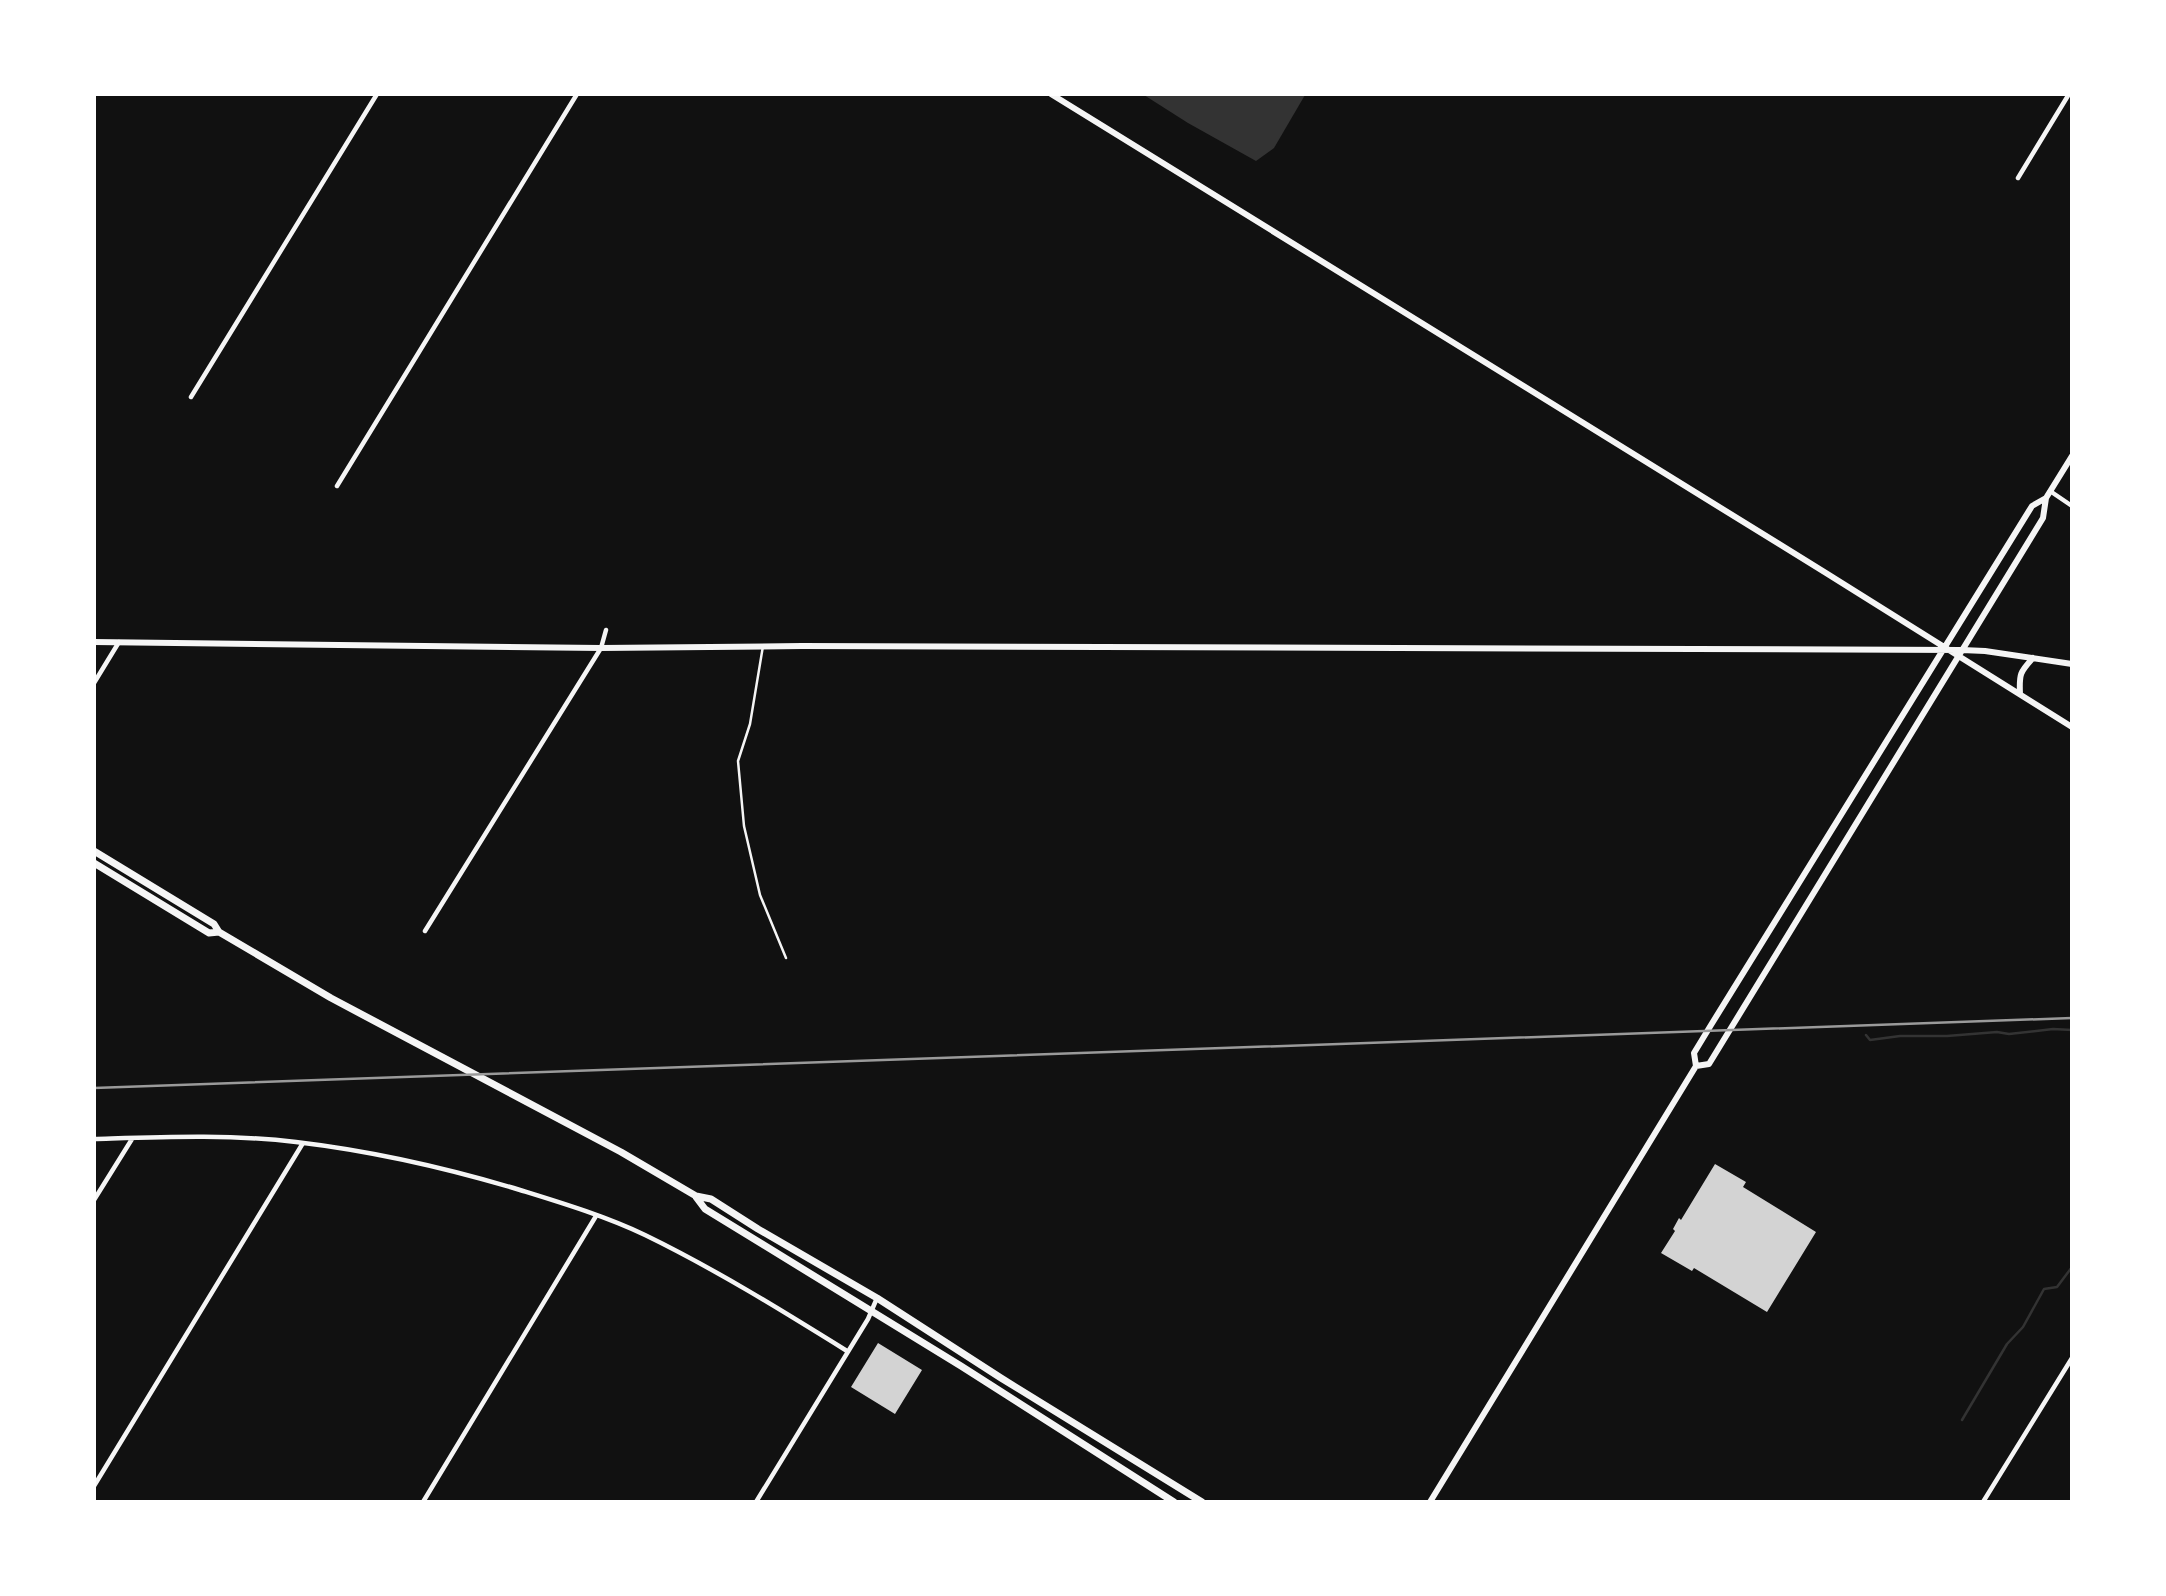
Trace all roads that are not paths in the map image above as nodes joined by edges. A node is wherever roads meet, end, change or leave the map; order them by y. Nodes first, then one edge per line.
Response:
1 (377, 94) edge
2 (577, 94) edge
3 (1051, 94) edge
4 (2069, 94) edge
5 (2018, 178) dead end
6 (191, 397) dead end
7 (2071, 456) edge
8 (337, 486) dead end
9 (2048, 494) junction
10 (2071, 506) edge
11 (606, 630) dead end
12 (94, 642) edge
13 (120, 642) junction
14 (763, 646) junction
15 (601, 648) junction
16 (1943, 648) junction
17 (1960, 652) junction
18 (2033, 658) junction
19 (2071, 664) edge
20 (94, 683) edge
21 (2020, 694) junction
22 (2071, 727) edge
23 (94, 851) edge
24 (94, 863) edge
25 (425, 931) dead end
26 (219, 932) junction
27 (786, 958) dead end
28 (1696, 1066) junction
29 (132, 1138) junction
30 (94, 1139) edge
31 (303, 1143) junction
32 (696, 1196) junction
33 (94, 1200) edge
34 (596, 1216) junction
35 (877, 1298) junction
36 (871, 1310) junction
37 (847, 1351) junction
38 (2071, 1357) edge
39 (94, 1486) edge
40 (423, 1502) edge
41 (756, 1502) edge
42 (1174, 1502) edge
43 (1202, 1502) edge
44 (1430, 1502) edge
45 (1983, 1502) edge

1 - 6 street
2 - 8 street
3 - 16 main road
4 - 5 street
7 - 9 main road
9 - 10 street
9 - 16 main road
9 - 17 main road
11 - 15 street
12 - 13 main road
13 - 15 main road
13 - 20 street
14 - 15 main road
14 - 16 main road
14 - 27 lane
15 - 25 street
16 - 17 main road
16 - 28 main road
17 - 18 main road
17 - 21 main road
17 - 28 main road
18 - 19 main road
18 - 21 main road
21 - 22 main road
23 - 26 main road
24 - 26 main road
26 - 32 main road
28 - 44 main road
29 - 30 street
29 - 31 street
29 - 33 street
31 - 34 street
31 - 39 street
32 - 35 main road
32 - 36 main road
34 - 37 street
34 - 40 street
35 - 36 street
35 - 43 main road
36 - 37 street
36 - 42 main road
37 - 41 street
38 - 45 street

